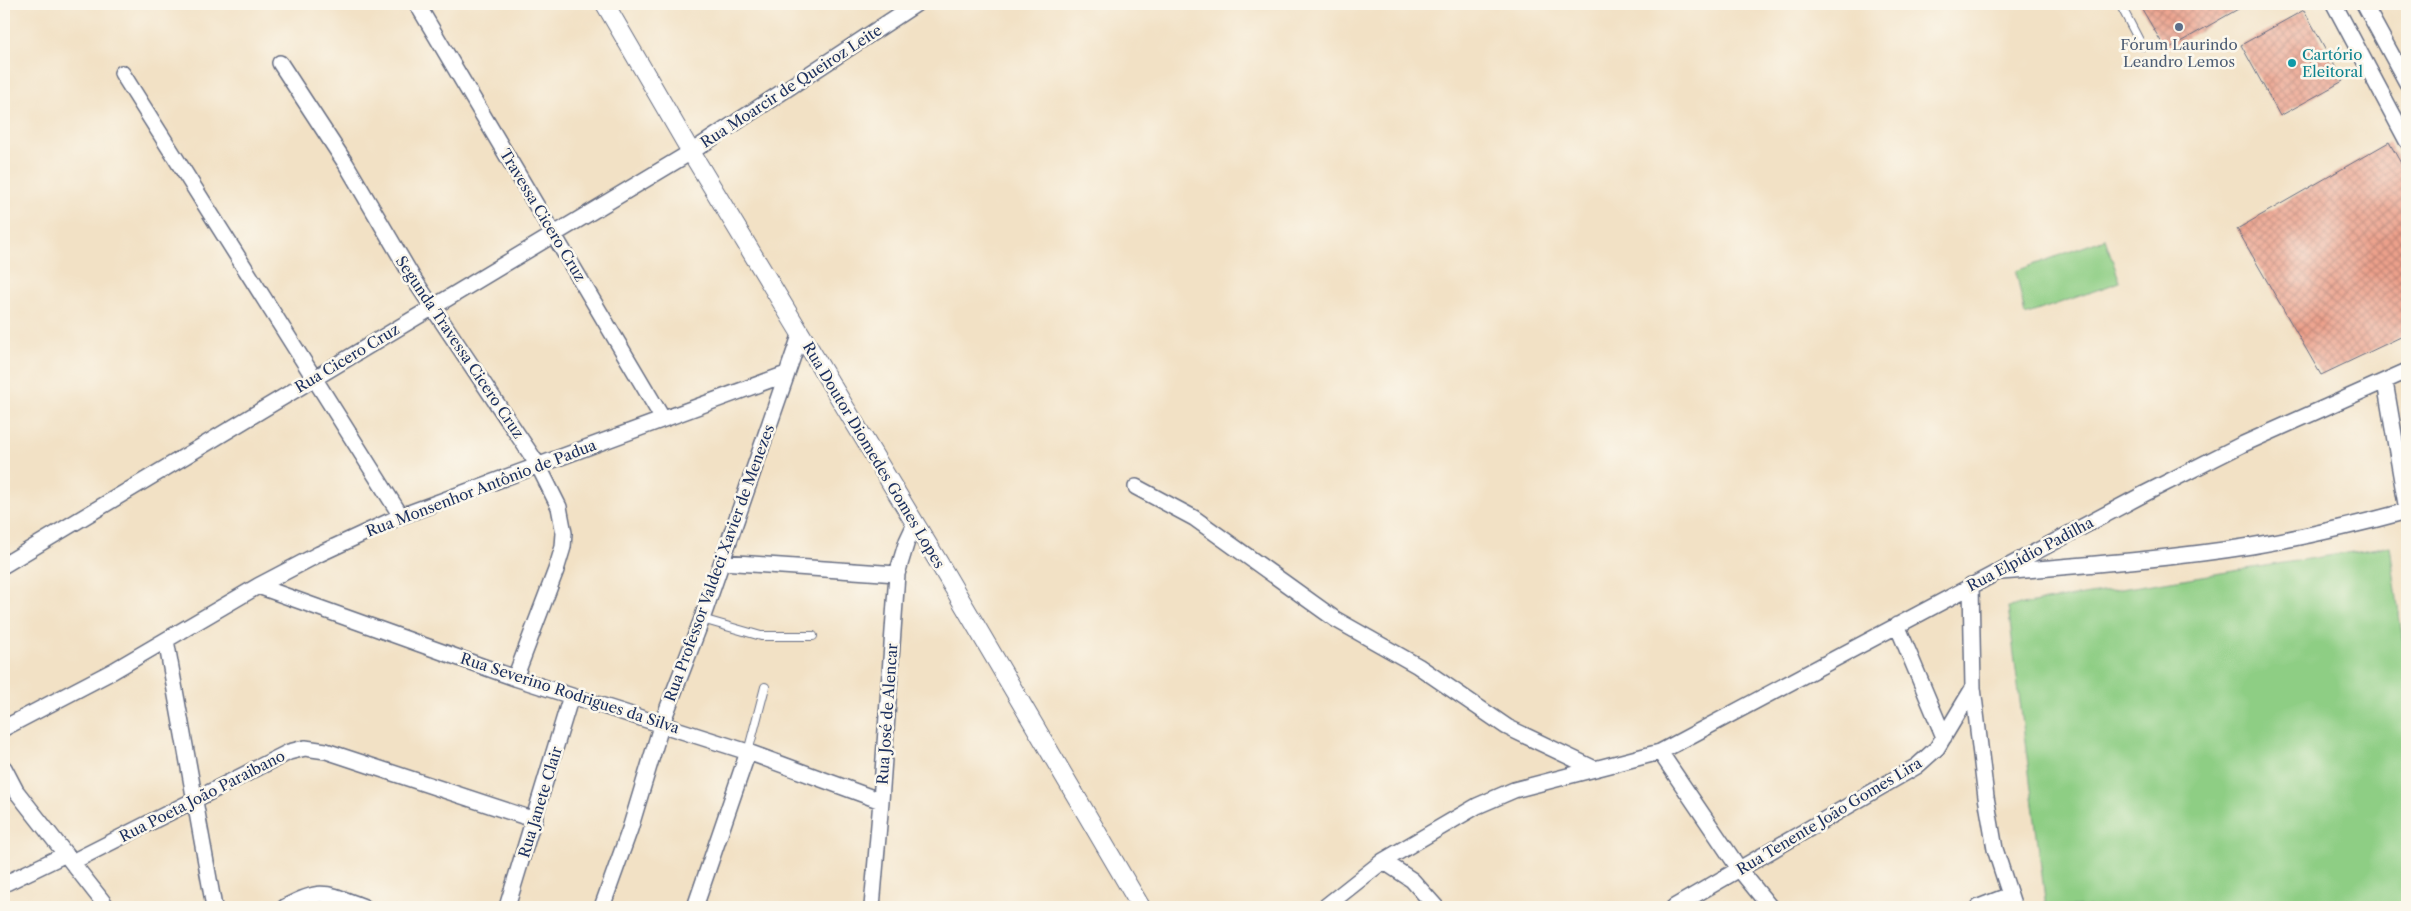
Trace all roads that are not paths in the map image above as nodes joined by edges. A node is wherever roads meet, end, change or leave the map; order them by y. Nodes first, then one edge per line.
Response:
1 (605, 4) edge
2 (916, 4) edge
3 (2120, 4) edge
4 (2334, 4) edge
5 (2364, 4) edge
6 (419, 7) edge
7 (2142, 46) dead end
8 (280, 63) dead end
9 (122, 73) dead end
10 (2407, 83) edge
11 (2407, 142) edge
12 (690, 152) junction
13 (554, 234) junction
14 (432, 306) junction
15 (801, 333) junction
16 (2407, 371) edge
17 (786, 374) junction
18 (314, 378) junction
19 (2385, 382) junction
20 (663, 419) junction
21 (538, 465) junction
22 (1136, 487) dead end
23 (2407, 510) edge
24 (401, 516) junction
25 (915, 524) junction
26 (722, 562) junction
27 (4, 564) edge
28 (1995, 572) junction
29 (897, 574) junction
30 (1971, 585) junction
31 (258, 586) junction
32 (702, 619) junction
33 (1897, 624) junction
34 (814, 636) dead end
35 (166, 640) junction
36 (515, 678) junction
37 (765, 687) dead end
38 (1973, 688) junction
39 (571, 696) junction
40 (662, 723) junction
41 (4, 728) edge
42 (1944, 737) junction
43 (748, 752) junction
44 (1660, 752) junction
45 (4, 768) edge
46 (1594, 768) junction
47 (196, 800) junction
48 (882, 801) junction
49 (535, 820) junction
50 (69, 858) junction
51 (1383, 861) junction
52 (1740, 870) junction
53 (4, 884) edge
54 (2012, 901) edge
55 (107, 907) edge
56 (214, 907) edge
57 (285, 907) edge
58 (364, 907) edge
59 (507, 907) edge
60 (602, 907) edge
61 (695, 907) edge
62 (872, 907) edge
63 (1141, 907) edge
64 (1326, 907) edge
65 (1436, 907) edge
66 (1674, 907) edge
67 (1770, 907) edge
68 (1979, 907) edge

1 - 12 street, Rua Doutor Diomedes Gomes Lopes
2 - 12 street, Rua Moarcir de Queiroz Leite
3 - 7 lane
4 - 11 street
5 - 10 street
6 - 13 street, Travessa Cicero Cruz
8 - 14 street, Segunda Travessa Cicero Cruz
9 - 18 street
12 - 13 street, Rua Cicero Cruz
12 - 15 street, Rua Doutor Diomedes Gomes Lopes
13 - 14 street, Rua Cicero Cruz
13 - 20 street, Travessa Cicero Cruz
14 - 18 street, Rua Cicero Cruz
14 - 21 street, Segunda Travessa Cicero Cruz
15 - 17 street, Rua Professor Valdeci Xavier de Menezes
15 - 25 street, Rua Doutor Diomedes Gomes Lopes
16 - 19 street, Rua Elpídio Padilha
17 - 20 street, Rua Monsenhor Antônio de Padua
17 - 26 street, Rua Professor Valdeci Xavier de Menezes
18 - 24 street
18 - 27 street, Rua Cicero Cruz
19 - 23 street
19 - 28 street, Rua Elpídio Padilha
20 - 21 street, Rua Monsenhor Antônio de Padua
21 - 24 street, Rua Monsenhor Antônio de Padua
21 - 36 street, Segunda Travessa Cicero Cruz
22 - 46 street
23 - 28 street
24 - 31 street, Rua Monsenhor Antônio de Padua
25 - 29 street, Rua José de Alencar
25 - 63 street, Rua Doutor Diomedes Gomes Lopes
26 - 29 street
26 - 32 street, Rua Professor Valdeci Xavier de Menezes
28 - 30 street, Rua Elpídio Padilha
29 - 48 street, Rua José de Alencar
30 - 33 street, Rua Elpídio Padilha
30 - 38 street
31 - 35 street, Rua Monsenhor Antônio de Padua
31 - 36 street, Rua Severino Rodrigues da Silva
32 - 34 lane
32 - 40 street, Rua Professor Valdeci Xavier de Menezes
33 - 42 street
33 - 44 street, Rua Elpídio Padilha
35 - 41 street, Rua Monsenhor Antônio de Padua
35 - 47 street
36 - 39 street, Rua Severino Rodrigues da Silva
37 - 43 lane
38 - 42 street, Rua Tenente João Gomes Lira
38 - 54 street
39 - 40 street, Rua Severino Rodrigues da Silva
39 - 49 street, Rua Janete Clair
40 - 43 street, Rua Severino Rodrigues da Silva
40 - 60 street, Rua Professor Valdeci Xavier de Menezes
42 - 52 street, Rua Tenente João Gomes Lira
43 - 48 street, Rua Severino Rodrigues da Silva
43 - 61 street
44 - 46 street, Rua Elpídio Padilha
44 - 52 street
45 - 50 street
46 - 51 street, Rua Elpídio Padilha
47 - 49 street, Rua Poeta João Paraibano
47 - 50 street, Rua Poeta João Paraibano
47 - 56 street
48 - 62 street, Rua José de Alencar
49 - 59 street, Rua Janete Clair
50 - 53 street, Rua Poeta João Paraibano
50 - 55 street
51 - 64 street, Rua Elpídio Padilha
51 - 65 street
52 - 66 street, Rua Tenente João Gomes Lira
52 - 67 street
54 - 68 street
57 - 58 street

